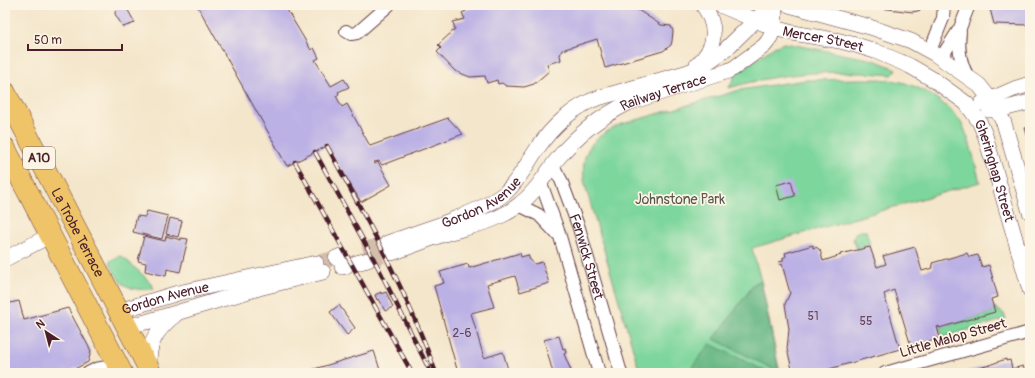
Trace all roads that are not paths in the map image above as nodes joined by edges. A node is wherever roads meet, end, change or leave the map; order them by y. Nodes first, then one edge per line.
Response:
1 (389, 5) edge
2 (703, 5) edge
3 (720, 5) edge
4 (771, 5) edge
5 (776, 5) edge
6 (789, 5) edge
7 (944, 5) edge
8 (969, 5) edge
9 (755, 20) junction
10 (774, 28) junction
11 (960, 28) junction
12 (346, 31) dead end
13 (935, 54) junction
14 (685, 73) junction
15 (925, 74) junction
16 (968, 77) junction
17 (1030, 84) edge
18 (5, 92) edge
19 (1030, 102) edge
20 (967, 104) junction
21 (994, 105) junction
22 (5, 148) edge
23 (537, 148) junction
24 (529, 163) junction
25 (553, 166) junction
26 (541, 183) junction
27 (519, 206) junction
28 (1030, 212) edge
29 (1030, 216) edge
30 (1010, 223) junction
31 (73, 224) junction
32 (444, 234) junction
33 (51, 235) junction
34 (561, 241) junction
35 (392, 253) tunnel mouth
36 (5, 259) edge
37 (301, 267) junction
38 (1030, 290) edge
39 (232, 296) junction
40 (187, 309) junction
41 (123, 318) junction
42 (100, 331) junction
43 (1030, 332) edge
44 (120, 369) edge
45 (88, 373) edge
46 (151, 373) edge
47 (599, 373) edge
48 (621, 373) edge
49 (885, 373) edge

1 - 12 street
2 - 14 street
3 - 9 street, Mercer Street
4 - 9 street, Railway Terrace
5 - 10 street, Railway Terrace
6 - 13 street, Mercer Street
7 - 13 street, Gheringhap Street
8 - 11 street, Gheringhap Street
9 - 10 street, Mercer Street
9 - 14 street, Railway Terrace
10 - 15 street, Mercer Street
10 - 25 street, Railway Terrace
11 - 13 street, Gheringhap Street
11 - 16 street, Gheringhap Street
13 - 15 street, Gheringhap Street
13 - 16 street, Gheringhap Street
14 - 23 street, Railway Terrace
15 - 20 street, Gheringhap Street
16 - 21 street, Gheringhap Street
17 - 21 street
18 - 31 highway, La Trobe Terrace / A10
19 - 21 street
20 - 21 street
20 - 30 street, Gheringhap Street
21 - 28 street, Gheringhap Street
22 - 33 highway, La Trobe Terrace / A10
23 - 24 street, Railway Terrace
23 - 25 street, Fenwick Street
24 - 26 street, Fenwick Street
24 - 32 street, Gordon Avenue
25 - 26 street, Railway Terrace
25 - 48 street, Fenwick Street
26 - 27 street, Gordon Avenue
26 - 34 street, Fenwick Street
27 - 32 street, Gordon Avenue
27 - 34 street, Fenwick Street
29 - 30 street
30 - 38 street, Gheringhap Street
31 - 33 highway
31 - 41 highway, La Trobe Terrace / A10
32 - 35 street, Gordon Avenue
33 - 36 street
33 - 42 highway, La Trobe Terrace / A10
34 - 47 street, Fenwick Street
37 - 39 street, Gordon Avenue
37 - 39 street, Gordon Avenue
37 - 41 street, Gordon Avenue
39 - 40 street, Gordon Avenue
40 - 41 street, Gordon Avenue
40 - 46 street
41 - 42 highway, Gordon Avenue
41 - 46 highway, La Trobe Terrace / A10
42 - 44 highway, La Trobe Terrace / A10
43 - 49 street, Little Malop Street
44 - 45 street

